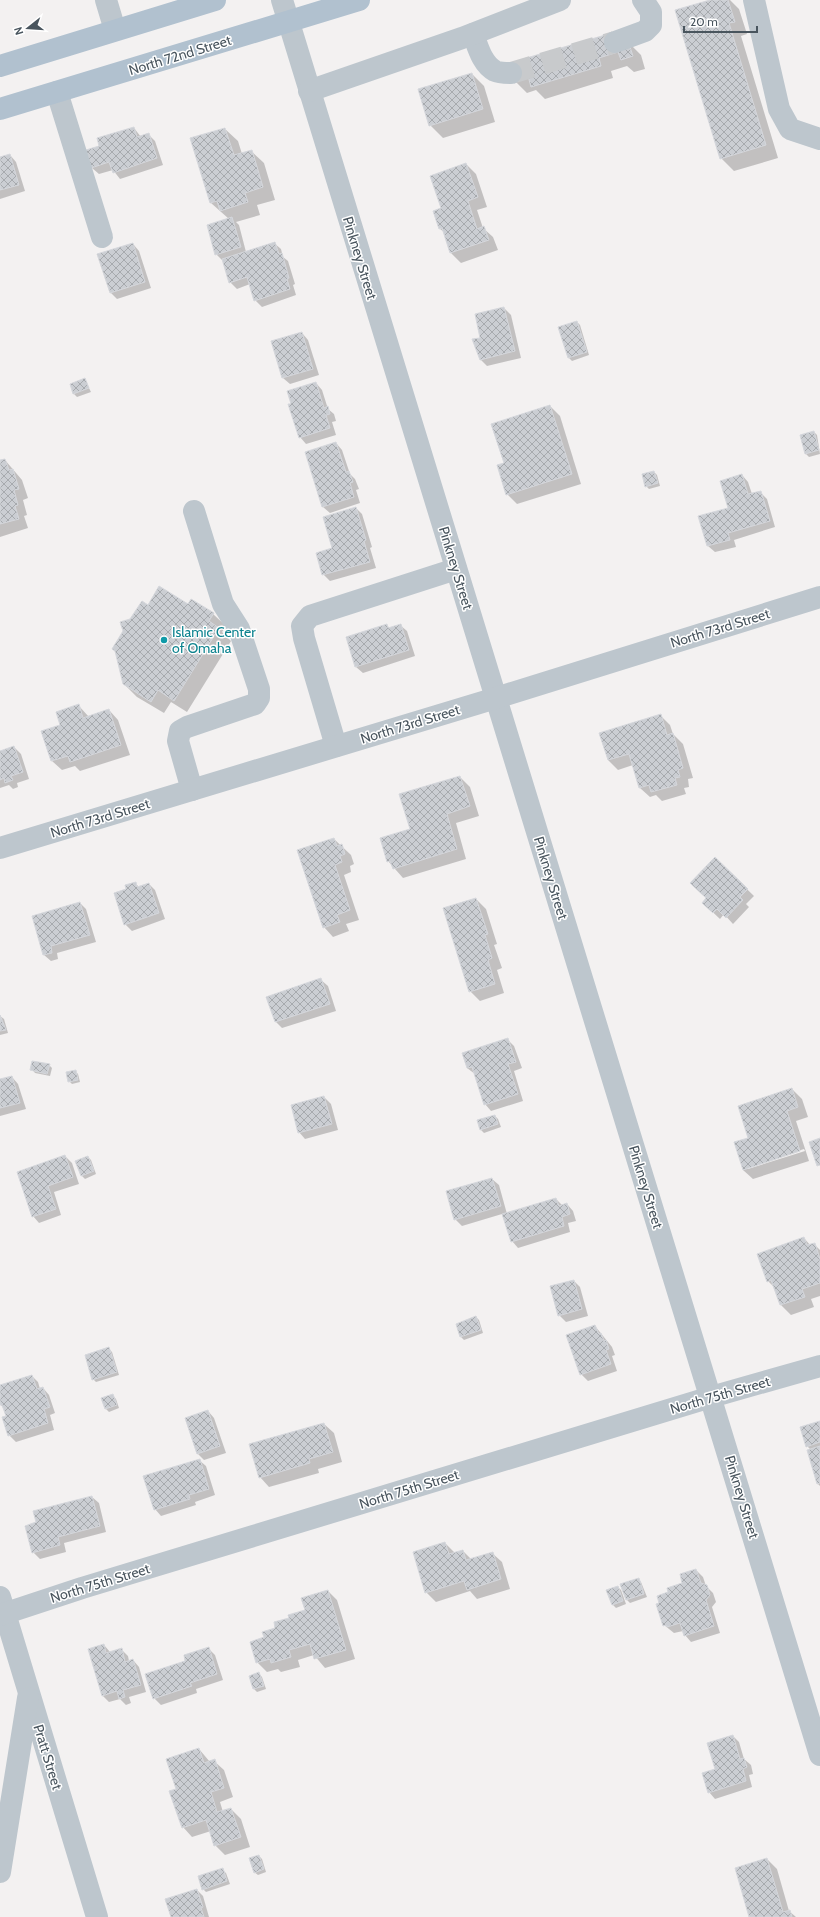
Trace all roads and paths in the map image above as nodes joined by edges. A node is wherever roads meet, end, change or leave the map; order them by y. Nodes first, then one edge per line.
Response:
1 (106, 0) edge
2 (215, 0) edge
3 (282, 0) edge
4 (359, 0) edge
5 (560, 0) edge
6 (643, 0) edge
7 (754, 0) edge
8 (288, 22) junction
9 (115, 30) junction
10 (473, 34) junction
11 (615, 42) tunnel mouth
12 (0, 66) edge
13 (511, 73) tunnel mouth
14 (309, 91) junction
15 (57, 92) junction
16 (0, 109) edge
17 (820, 139) edge
18 (102, 237) dead end
19 (194, 511) dead end
20 (456, 569) junction
21 (820, 597) edge
22 (496, 698) junction
23 (336, 746) junction
24 (192, 790) junction
25 (0, 848) edge
26 (820, 1366) edge
27 (711, 1397) junction
28 (2, 1608) edge
29 (29, 1692) junction
30 (820, 1755) edge
31 (0, 1872) edge
32 (97, 1917) edge

1 - 9 street
2 - 9 main road
3 - 8 street, Pinkney Street
4 - 8 main road, North 72nd Street
5 - 10 street
6 - 11 street
7 - 17 street
8 - 14 street, Pinkney Street
8 - 15 main road, North 72nd Street
9 - 12 main road
10 - 13 street
10 - 14 street
14 - 20 street, Pinkney Street
15 - 16 main road, North 72nd Street
15 - 18 street
19 - 24 street
20 - 22 street, Pinkney Street
20 - 23 street
21 - 22 street, North 73rd Street
22 - 23 street, North 73rd Street
22 - 27 street, Pinkney Street
23 - 24 street, North 73rd Street
24 - 25 street, North 73rd Street
26 - 27 street, North 75th Street
27 - 28 street, North 75th Street
27 - 30 street, Pinkney Street
28 - 29 street, Pratt Street
29 - 31 street
29 - 32 street, Pratt Street

